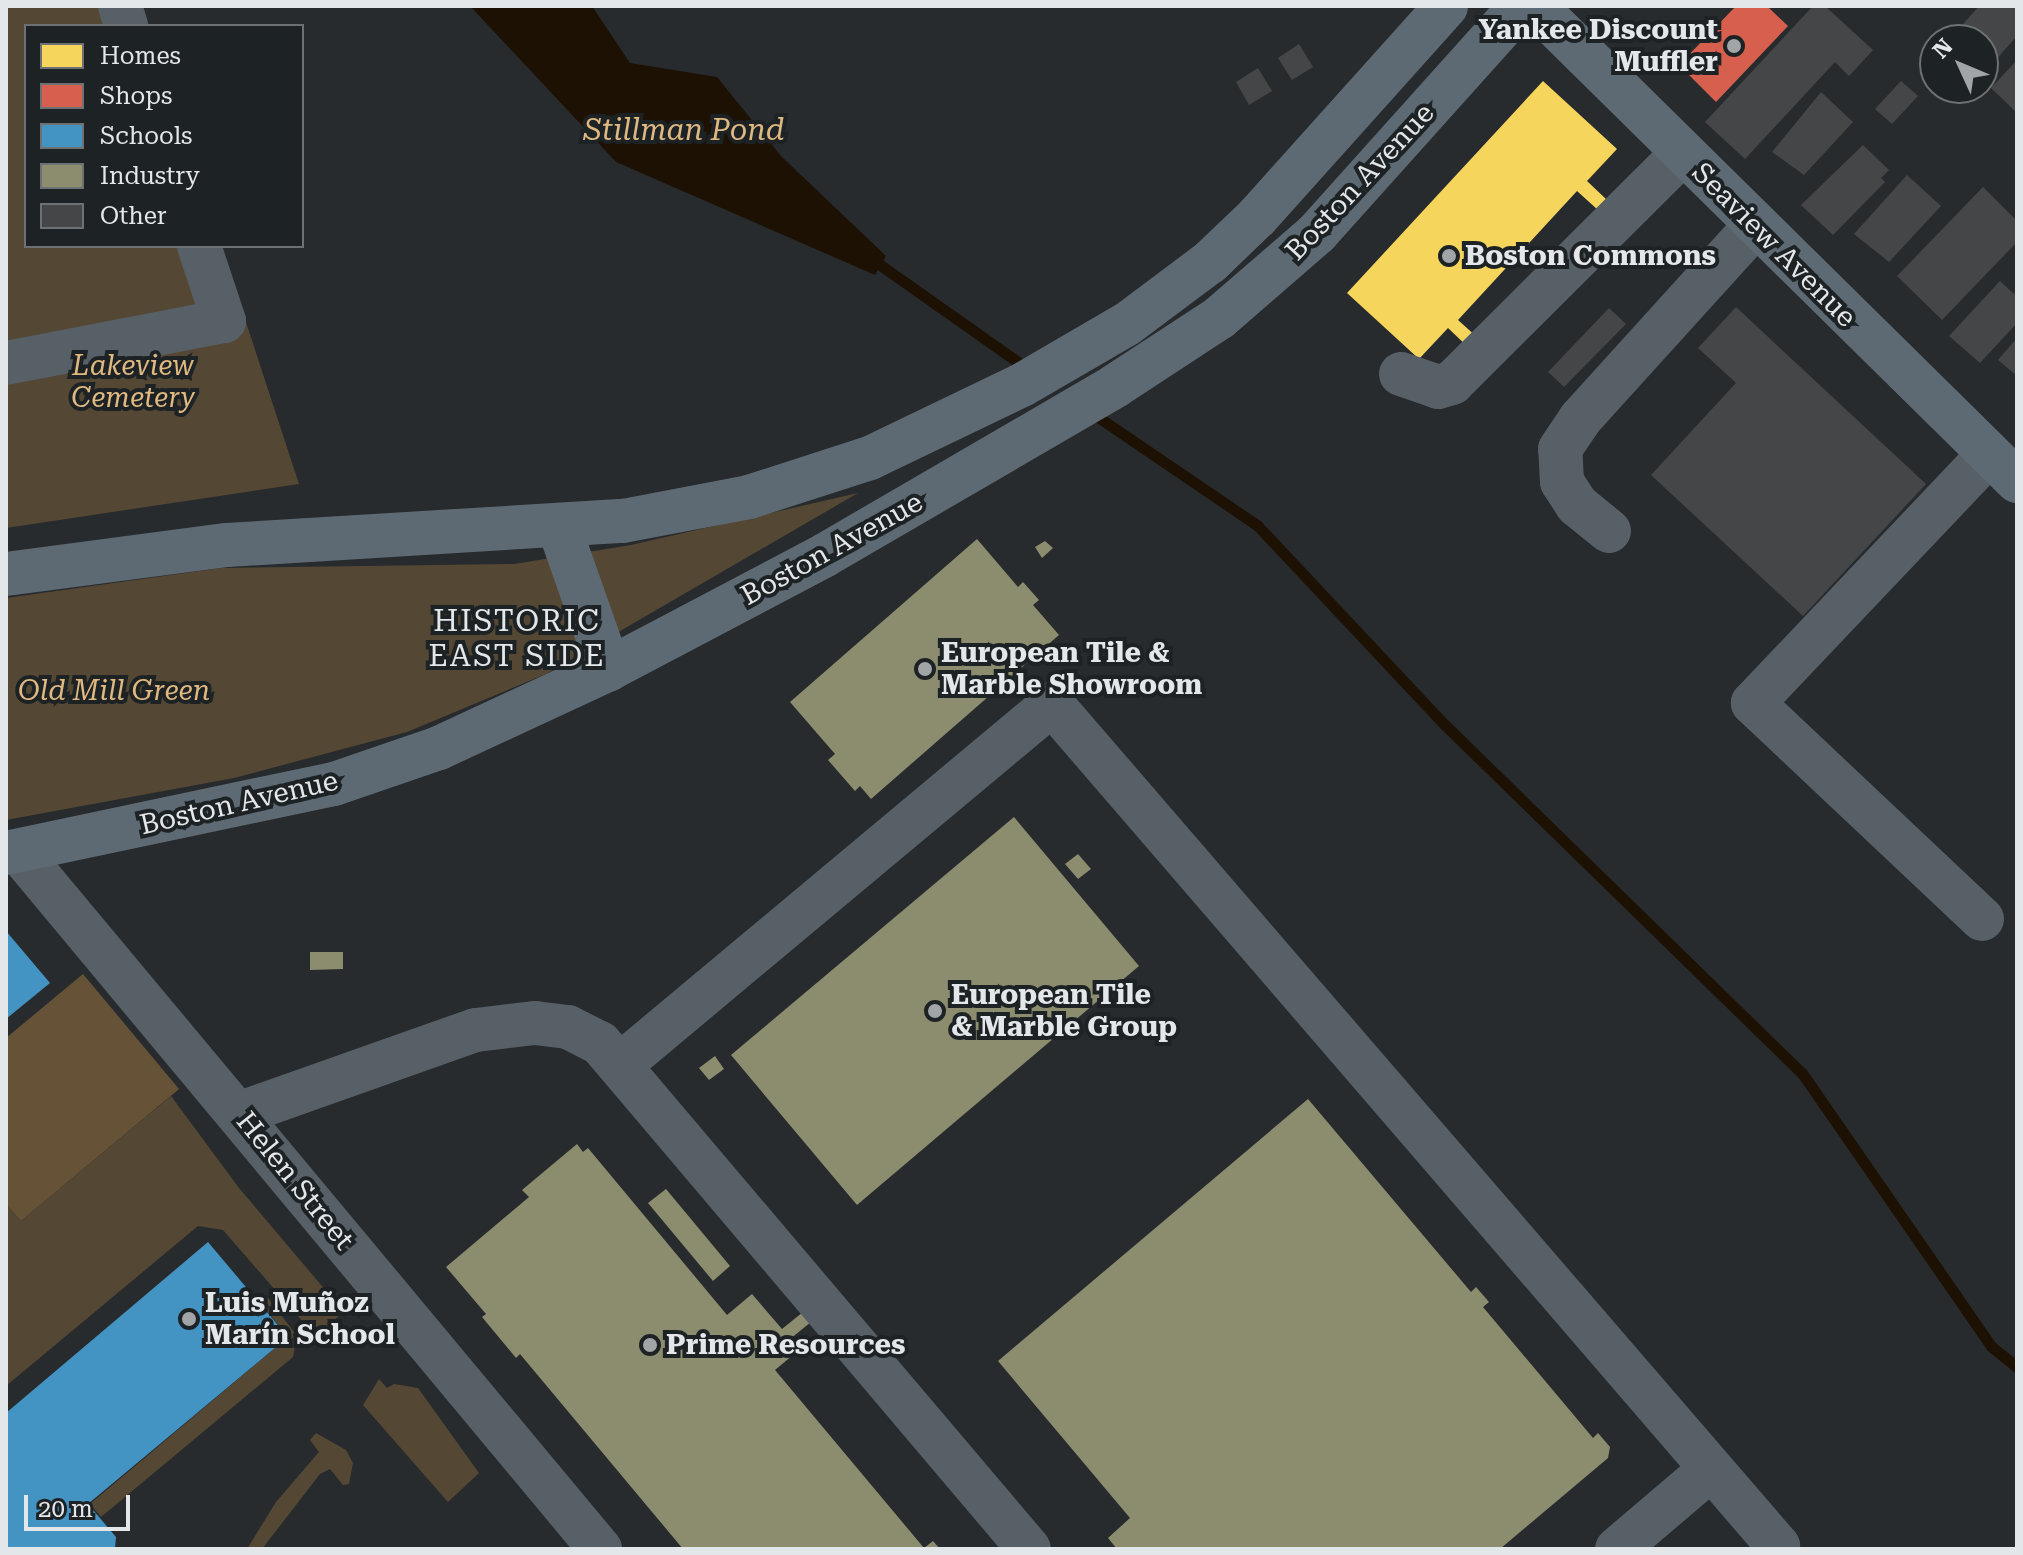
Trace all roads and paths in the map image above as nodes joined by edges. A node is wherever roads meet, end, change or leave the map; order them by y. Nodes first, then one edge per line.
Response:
1 (1446, 6) edge
2 (1521, 6) edge
3 (1535, 6) edge
4 (1682, 154) junction
5 (1754, 227) junction
6 (200, 248) edge
7 (6, 363) edge
8 (1401, 374) dead end
9 (2003, 468) edge
10 (559, 527) junction
11 (1609, 531) dead end
12 (6, 574) edge
13 (609, 669) junction
14 (12, 852) edge
15 (1982, 919) dead end
16 (620, 1065) junction
17 (241, 1113) junction
18 (1711, 1469) junction
19 (600, 1549) edge
20 (1029, 1549) edge
21 (1617, 1549) edge
22 (1774, 1549) edge

1 - 10 main road, Boston Avenue
2 - 13 main road, Boston Avenue
3 - 4 main road, Seaview Avenue
4 - 5 main road, Seaview Avenue
4 - 8 street
5 - 9 main road, Seaview Avenue
5 - 11 street
6 - 7 street
9 - 15 street
10 - 12 main road, Boston Avenue
10 - 13 main road
13 - 14 main road, Boston Avenue
14 - 17 street, Helen Street
16 - 17 street
16 - 18 street
16 - 20 street
17 - 19 street, Helen Street
18 - 21 street
18 - 22 street

